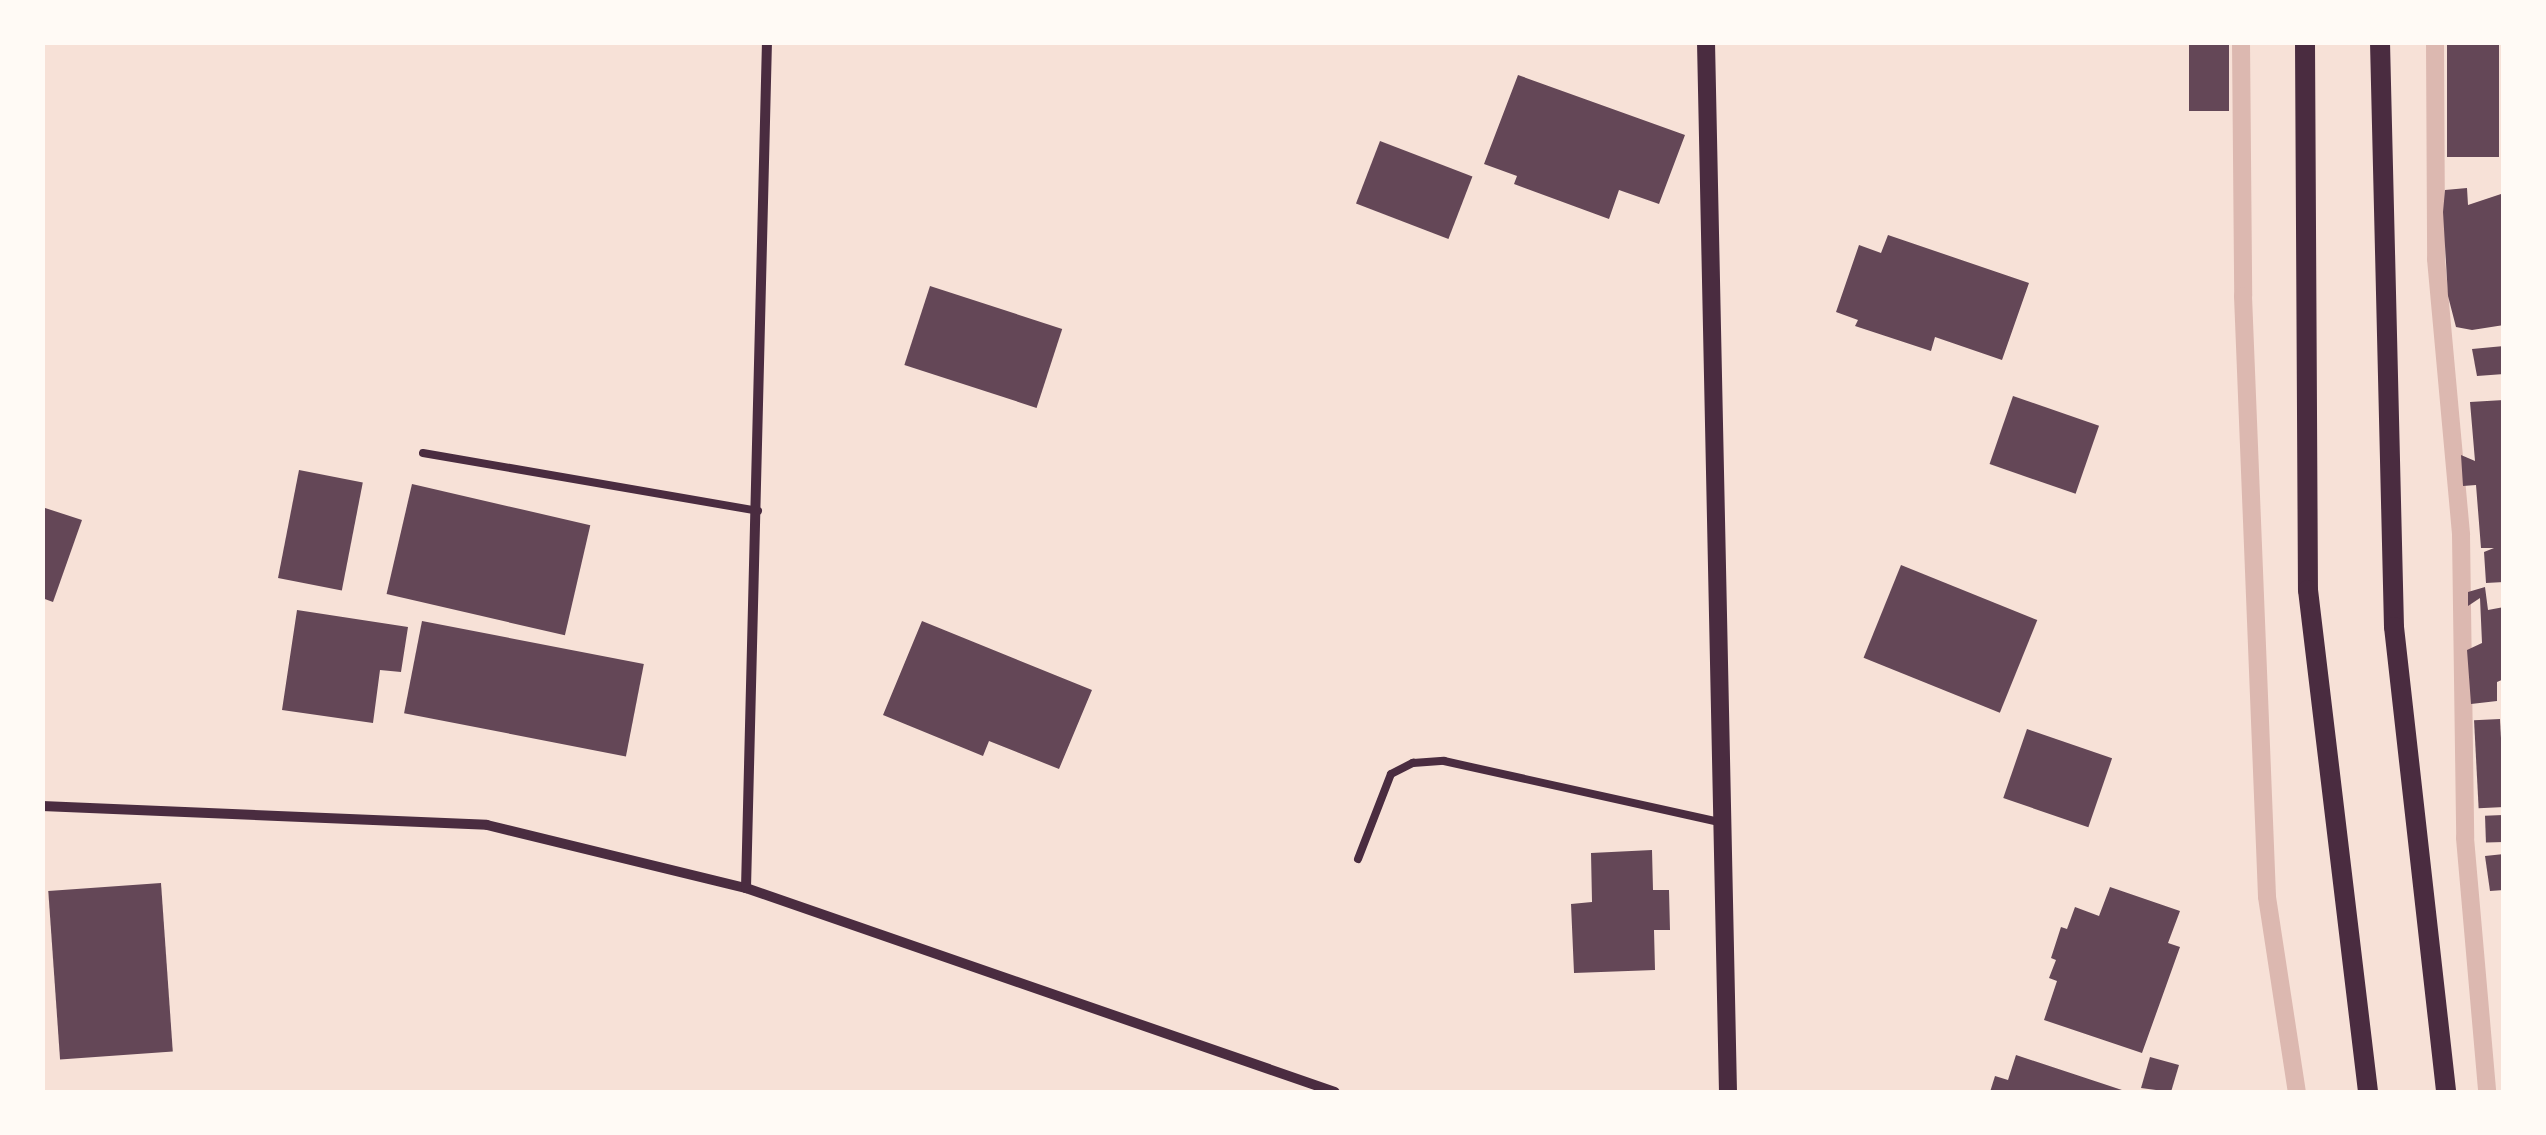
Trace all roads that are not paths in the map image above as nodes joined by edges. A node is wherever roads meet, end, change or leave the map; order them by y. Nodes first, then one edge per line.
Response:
1 (767, 42) edge
2 (1706, 42) edge
3 (2305, 42) edge
4 (2380, 42) edge
5 (423, 452) dead end
6 (758, 512) junction
7 (42, 806) edge
8 (1723, 823) junction
9 (1358, 859) dead end
10 (746, 888) junction
11 (1731, 1091) edge
12 (1335, 1092) edge
13 (2368, 1092) edge
14 (2446, 1092) edge

1 - 6 street
2 - 8 street
3 - 13 main road
4 - 14 main road
5 - 6 lane
6 - 10 street
7 - 10 street
8 - 9 lane
8 - 11 street
10 - 12 street

